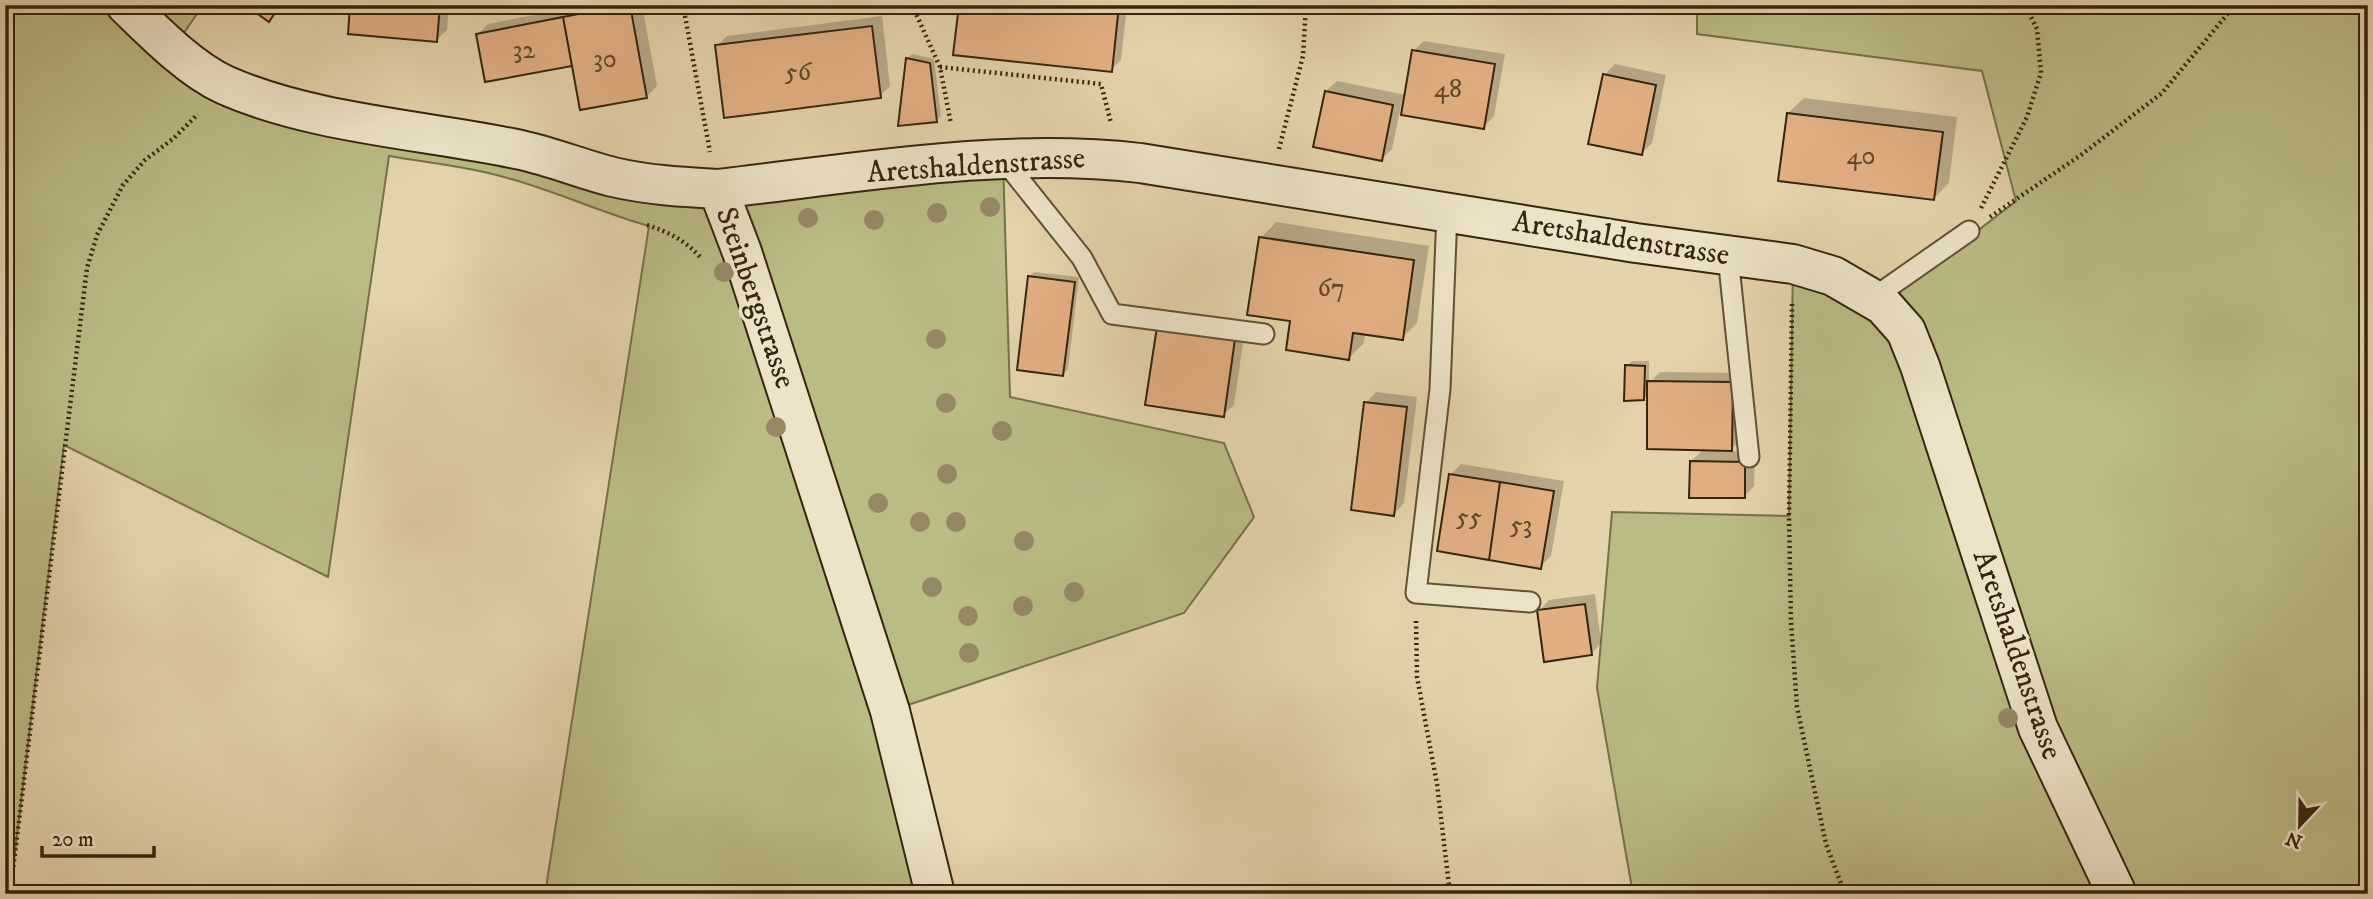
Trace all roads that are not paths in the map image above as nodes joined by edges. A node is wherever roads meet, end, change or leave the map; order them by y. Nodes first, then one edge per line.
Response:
1 (126, 5) edge
2 (1003, 159) junction
3 (718, 189) junction
4 (1447, 213) junction
5 (1969, 231) road end
6 (1728, 256) junction
7 (1873, 298) junction
8 (1264, 334) dead end
9 (1749, 457) dead end
10 (1530, 602) dead end
11 (935, 894) edge
12 (2117, 894) edge

1 - 3 street, Steinbergstrasse
2 - 3 street, Aretshaldenstrasse
2 - 4 street, Aretshaldenstrasse
2 - 8 lane
3 - 11 street, Steinbergstrasse
4 - 6 street, Aretshaldenstrasse
4 - 10 lane
5 - 7 lane
6 - 7 street, Aretshaldenstrasse
6 - 9 lane
7 - 12 street, Aretshaldenstrasse

